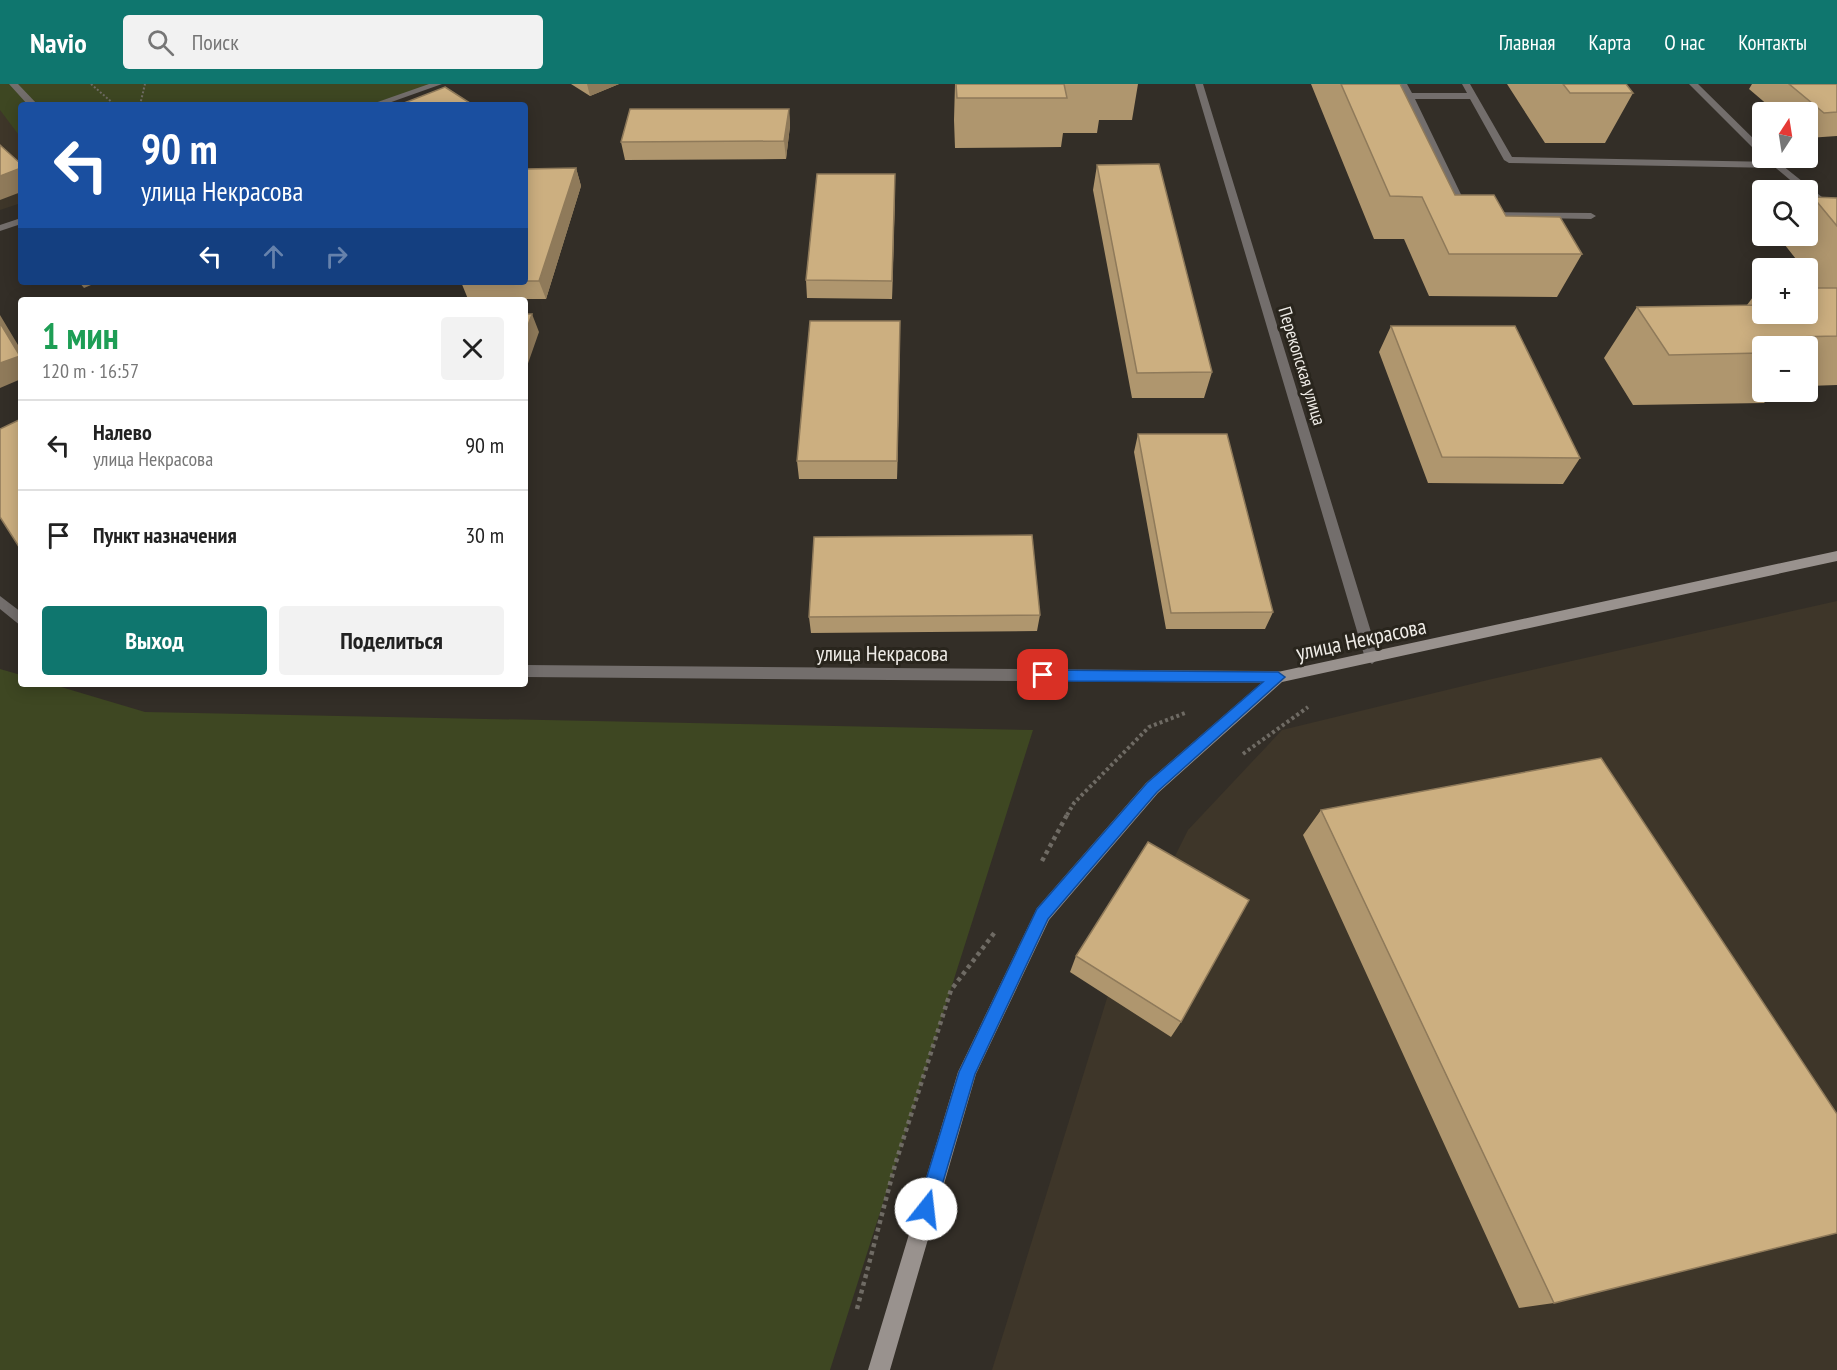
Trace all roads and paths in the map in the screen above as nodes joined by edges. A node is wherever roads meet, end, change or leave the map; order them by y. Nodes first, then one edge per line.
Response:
1 (13, 84) edge
2 (91, 84) edge
3 (145, 84) edge
4 (438, 84) edge
5 (1199, 84) edge
6 (1403, 84) edge
7 (1466, 84) edge
8 (1693, 84) edge
9 (1408, 96) junction
10 (1473, 96) junction
11 (30, 102) edge
12 (112, 102) edge
13 (141, 102) edge
14 (383, 102) edge
15 (1752, 142) edge
16 (1752, 161) edge
17 (1781, 168) edge
18 (1837, 214) edge
19 (1591, 216) dead end
20 (18, 222) edge
21 (0, 228) edge
22 (1837, 556) edge
23 (0, 601) edge
24 (18, 618) edge
25 (1372, 658) junction
26 (528, 671) edge
27 (1278, 677) junction
28 (1308, 707) dead end
29 (1235, 760) dead end
30 (879, 1370) edge

1 - 11 street
2 - 12 path
3 - 13 path
4 - 14 street
5 - 25 street, Перекопская улица
6 - 9 street
7 - 10 street
8 - 15 street
9 - 10 street
9 - 19 street
10 - 16 street
17 - 18 street
20 - 21 street
22 - 25 street, улица Некрасова
23 - 24 street
25 - 27 street, улица Некрасова
26 - 27 street, улица Некрасова
27 - 30 street
28 - 29 path

